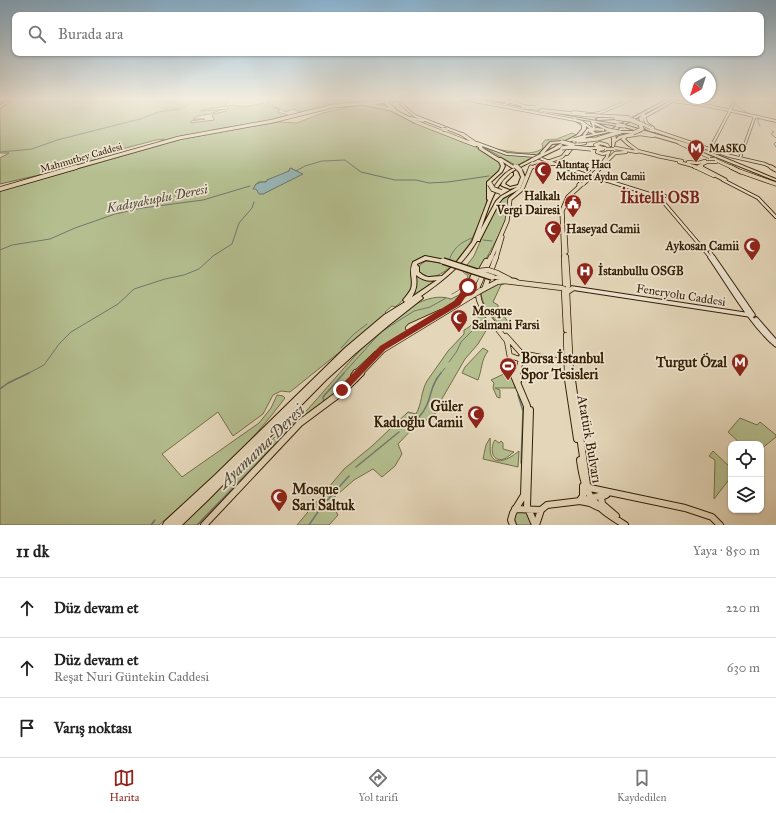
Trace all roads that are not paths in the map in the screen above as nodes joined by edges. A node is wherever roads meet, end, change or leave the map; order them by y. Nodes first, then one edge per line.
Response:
1 (642, 123) joint
2 (258, 124) edge
3 (260, 124) edge
4 (422, 124) edge
5 (427, 124) edge
6 (433, 124) edge
7 (581, 124) edge
8 (586, 124) edge
9 (595, 124) joint
10 (599, 124) edge
11 (601, 124) edge
12 (625, 124) edge
13 (629, 124) edge
14 (639, 124) edge
15 (640, 124) edge
16 (645, 124) edge
17 (723, 124) edge
18 (752, 124) edge
19 (428, 126) junction
20 (588, 126) junction
21 (620, 128) junction
22 (445, 129) junction
23 (592, 129) junction
24 (636, 131) junction
25 (608, 132) junction
26 (450, 134) junction
27 (462, 134) joint
28 (628, 135) junction
29 (669, 135) junction
30 (585, 137) junction
31 (664, 139) junction
32 (576, 140) junction
33 (615, 141) junction
34 (676, 142) junction
35 (475, 145) junction
36 (630, 145) junction
37 (483, 146) junction
38 (695, 146) junction
39 (688, 147) junction
40 (567, 148) junction
41 (611, 148) junction
42 (709, 150) junction
43 (658, 156) junction
44 (663, 158) junction
45 (740, 158) junction
46 (532, 160) junction
47 (546, 160) junction
48 (706, 161) junction
49 (679, 162) junction
50 (688, 163) junction
51 (734, 163) junction
52 (602, 165) junction
53 (702, 165) junction
54 (697, 167) junction
55 (516, 169) junction
56 (776, 170) edge
57 (741, 172) junction
58 (592, 175) junction
59 (776, 179) edge
60 (607, 180) joint
61 (725, 180) junction
62 (776, 184) edge
63 (489, 185) junction
64 (521, 185) junction
65 (0, 187) edge
66 (577, 189) junction
67 (486, 211) junction
68 (776, 215) edge
69 (501, 238) junction
70 (478, 240) junction
71 (442, 262) junction
72 (457, 265) junction
73 (499, 274) junction
74 (514, 282) junction
75 (566, 288) junction
76 (477, 292) junction
77 (455, 305) junction
78 (395, 310) junction
79 (747, 313) junction
80 (752, 316) junction
81 (410, 332) junction
82 (776, 344) edge
83 (567, 347) junction
84 (519, 351) junction
85 (510, 354) junction
86 (525, 356) junction
87 (566, 362) junction
88 (356, 378) junction
89 (583, 483) junction
90 (614, 493) junction
91 (591, 498) junction
92 (580, 501) junction
93 (528, 507) junction
94 (514, 509) junction
95 (539, 511) junction
96 (179, 514) junction
97 (609, 514) junction
98 (163, 525) edge
99 (168, 525) edge
100 (176, 525) edge
101 (201, 525) edge
102 (204, 525) edge
103 (513, 525) edge
104 (535, 525) edge
105 (626, 525) edge
106 (720, 525) edge

1 - 24 highway
1 - 38 highway
2 - 65 highway, Mahmutbey Caddesi
3 - 65 highway, Mahmutbey Caddesi
4 - 19 highway
5 - 22 highway
6 - 22 main road
7 - 40 highway
8 - 20 main road, bridge
9 - 23 main road
9 - 25 highway
10 - 21 highway
11 - 21 highway
12 - 21 highway
13 - 21 highway
14 - 24 highway, bridge
15 - 29 main road, bridge
16 - 29 main road
17 - 42 main road
18 - 45 main road
19 - 22 highway
19 - 26 highway
20 - 23 main road
20 - 40 main road
21 - 24 highway
21 - 24 highway
21 - 25 highway, bridge
21 - 30 highway
21 - 32 highway, bridge
21 - 38 highway
21 - 41 highway
22 - 26 highway
22 - 27 main road
22 - 35 highway
22 - 37 highway
23 - 40 main road
24 - 28 highway
24 - 31 highway
24 - 33 highway
24 - 34 highway
24 - 51 highway
25 - 30 highway
25 - 41 highway
26 - 35 highway
27 - 37 highway
28 - 33 highway
28 - 36 highway
29 - 42 main road
30 - 32 highway, bridge
30 - 41 highway
31 - 34 main road
31 - 36 main road
32 - 40 highway
32 - 40 highway
33 - 41 highway
34 - 39 main road
35 - 37 highway
36 - 43 main road
37 - 47 main road
37 - 47 main road
37 - 55 highway
37 - 63 highway
38 - 42 highway
39 - 51 highway
39 - 57 main road
40 - 41 highway, bridge
40 - 41 highway, bridge
40 - 47 highway
40 - 47 main road
40 - 47 highway
41 - 43 main road
41 - 44 main road
41 - 52 main road
41 - 52 main road
42 - 45 main road
42 - 56 main road
42 - 59 highway
43 - 50 main road
44 - 49 main road
44 - 52 main road
45 - 56 main road
46 - 47 highway, bridge
46 - 55 highway
46 - 55 highway
47 - 58 main road
47 - 69 main road
48 - 50 main road
48 - 54 main road
48 - 62 main road, bridge
49 - 50 main road
49 - 54 main road
50 - 54 main road
51 - 59 highway
52 - 58 main road
52 - 66 main road, bridge
53 - 54 main road
53 - 57 main road
53 - 61 main road
54 - 61 main road
54 - 68 main road
55 - 55 highway
55 - 63 highway
55 - 64 highway
55 - 67 highway
55 - 70 highway
57 - 62 main road
58 - 60 main road
58 - 66 main road
58 - 79 main road
60 - 80 main road
61 - 68 main road
63 - 64 highway, bridge
63 - 67 highway
64 - 70 highway
66 - 75 main road, Atatürk Bulvarı
67 - 72 highway
69 - 73 main road
69 - 76 main road
69 - 77 main road
69 - 84 main road
69 - 85 main road
70 - 100 highway
71 - 72 highway
71 - 74 highway, bridge
71 - 78 highway
72 - 78 highway
73 - 74 main road
73 - 77 main road, bridge
74 - 75 main road
74 - 76 main road
75 - 79 main road, Feneryolu Caddesi
75 - 80 main road, Feneryolu Caddesi
75 - 83 main road, Atatürk Bulvarı
76 - 77 main road
77 - 81 main road
77 - 81 main road
78 - 96 highway
79 - 80 main road, Feneryolu Caddesi
80 - 82 main road
81 - 88 main road
81 - 88 main road
83 - 87 main road, Atatürk Bulvarı
83 - 90 main road, Atatürk Bulvarı
84 - 85 main road
84 - 86 main road
85 - 86 main road
85 - 94 main road
86 - 87 main road
86 - 93 main road
87 - 89 main road, Atatürk Bulvarı
88 - 101 main road
88 - 102 main road
89 - 91 main road, Atatürk Bulvarı
89 - 92 main road
90 - 91 main road
90 - 105 main road, Atatürk Bulvarı
90 - 106 main road
91 - 92 main road
91 - 97 main road, Atatürk Bulvarı
92 - 95 main road
92 - 97 main road
93 - 94 main road
93 - 95 main road
93 - 104 main road
94 - 103 main road
95 - 104 main road
96 - 98 highway
96 - 99 highway
97 - 105 main road, Atatürk Bulvarı

